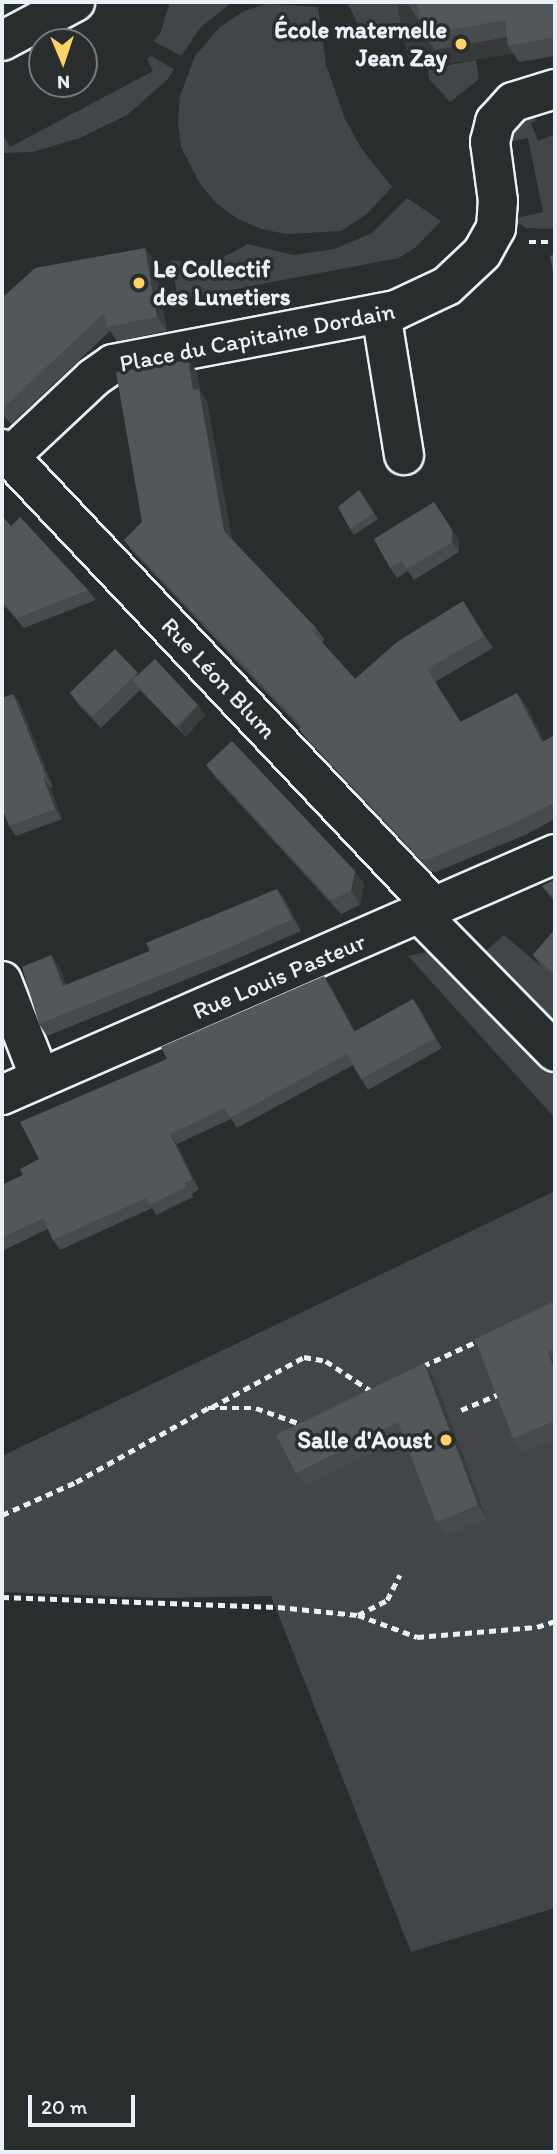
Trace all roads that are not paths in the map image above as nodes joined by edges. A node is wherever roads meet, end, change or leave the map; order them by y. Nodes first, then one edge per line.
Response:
1 (75, 2) edge
2 (2, 41) edge
3 (555, 89) edge
4 (381, 313) junction
5 (6, 453) edge
6 (404, 455) dead end
7 (555, 854) edge
8 (427, 911) junction
9 (2, 981) edge
10 (555, 1052) edge
11 (40, 1078) junction
12 (2, 1095) edge

1 - 2 street
3 - 4 street, Place du Capitaine Dordain
4 - 5 street, Place du Capitaine Dordain
4 - 6 street
5 - 8 street, Rue Léon Blum
7 - 8 street, Rue Louis Pasteur
8 - 10 street, Rue Léon Blum
8 - 11 street, Rue Louis Pasteur
9 - 11 street
11 - 12 street, Rue Louis Pasteur

